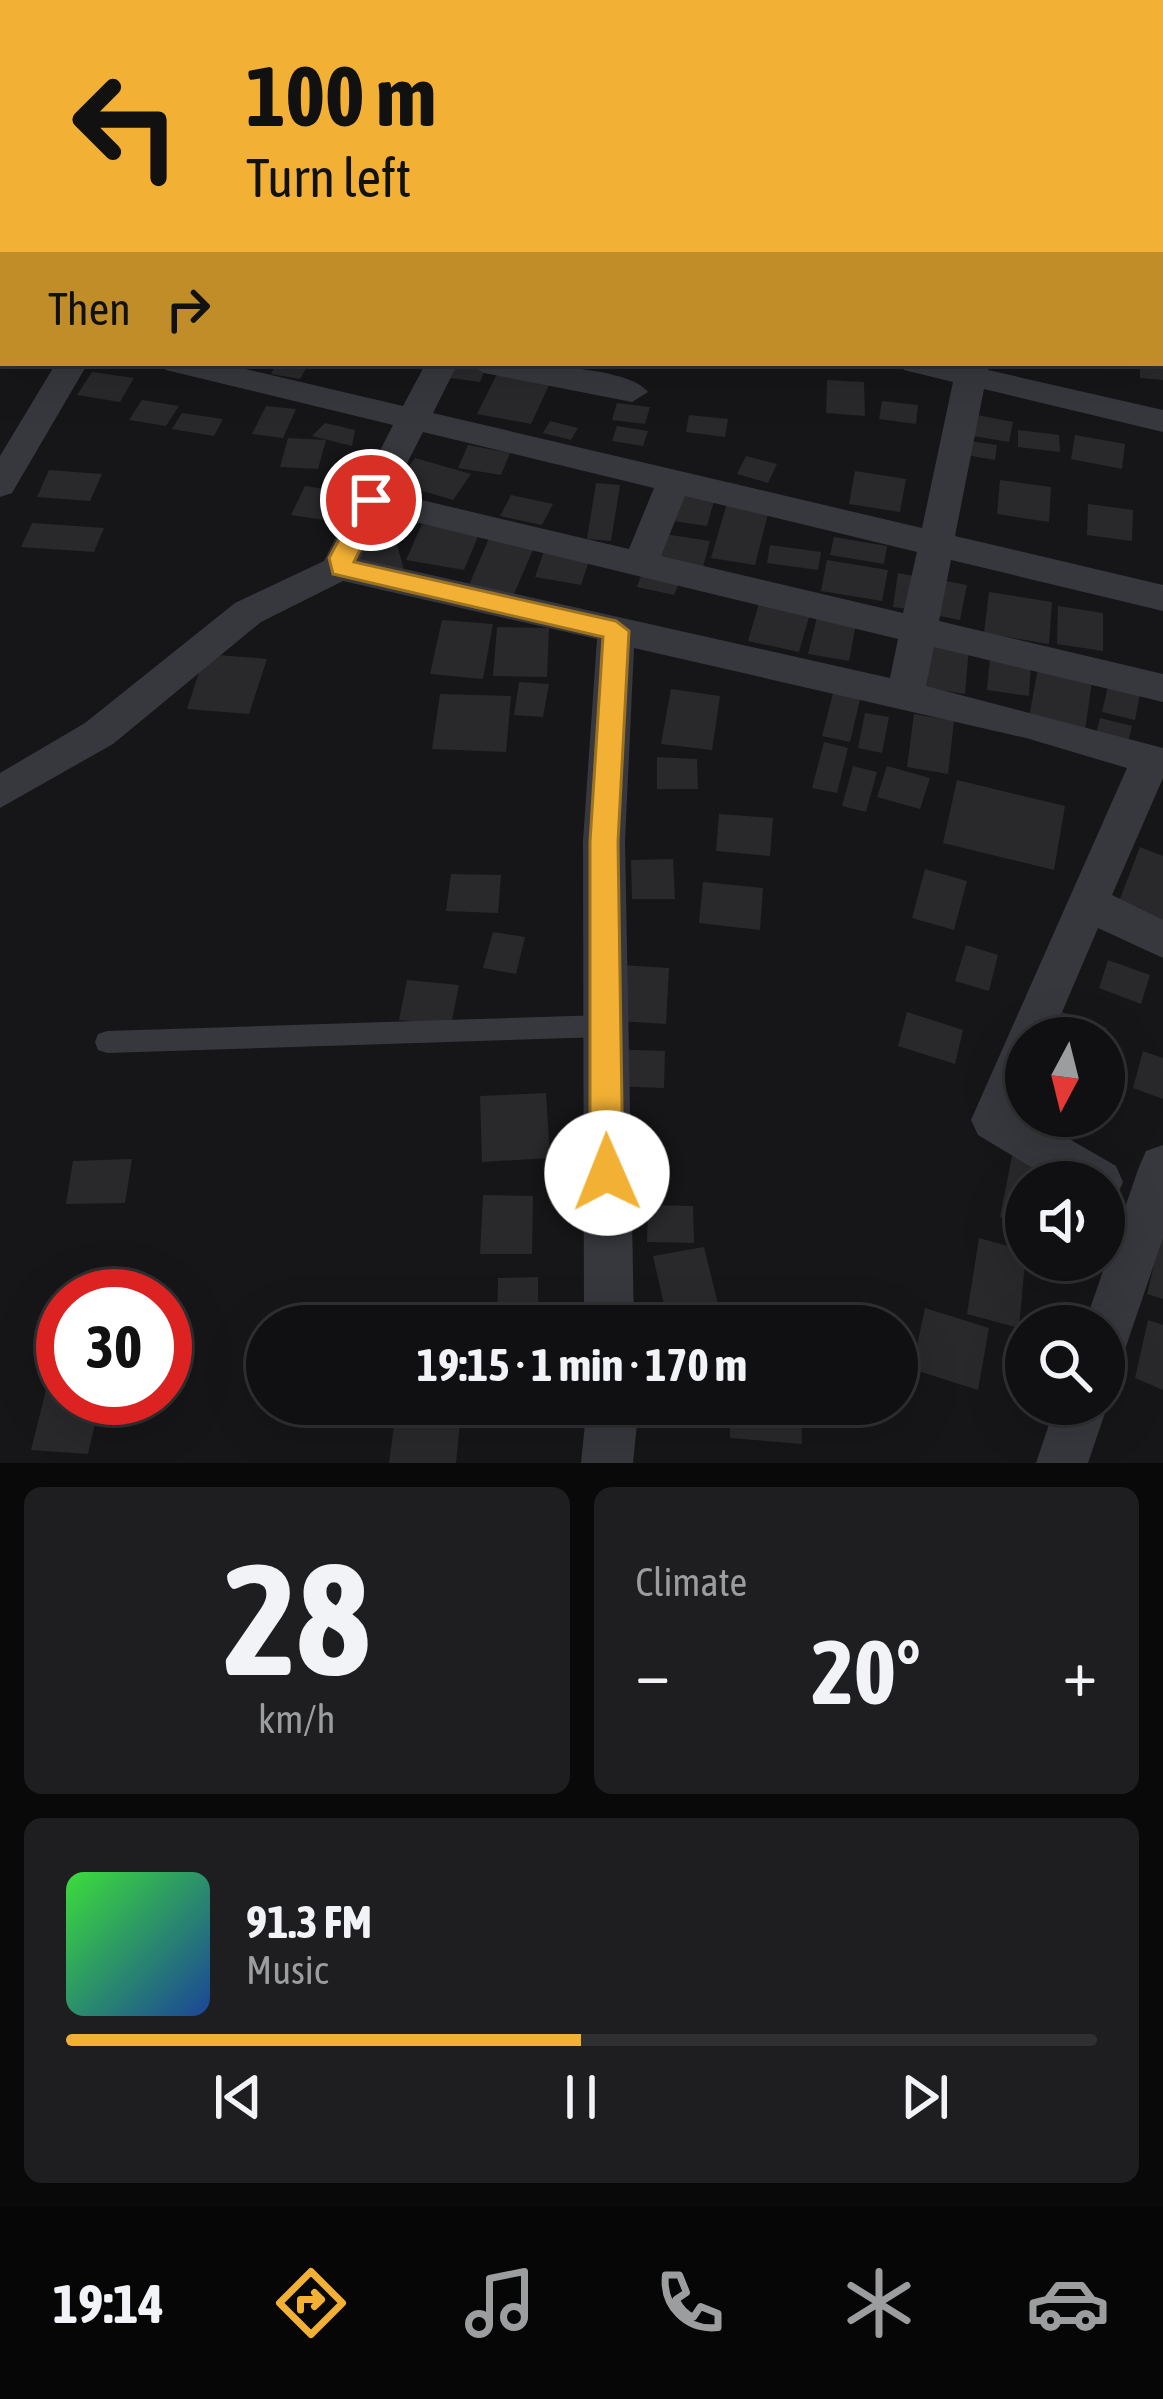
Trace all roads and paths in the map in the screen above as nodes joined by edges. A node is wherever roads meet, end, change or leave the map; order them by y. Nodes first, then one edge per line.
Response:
1 (70, 366) edge
2 (190, 366) edge
3 (440, 366) edge
4 (499, 366) edge
5 (971, 369) edge
6 (632, 392) dead end
7 (1163, 421) edge
8 (412, 422) junction
9 (674, 484) junction
10 (0, 485) edge
11 (371, 500) junction
12 (933, 544) junction
13 (640, 564) junction
14 (342, 568) junction
15 (1163, 598) edge
16 (916, 629) junction
17 (616, 631) junction
18 (1163, 688) edge
19 (905, 695) junction
20 (1157, 761) edge
21 (0, 792) edge
22 (1090, 904) junction
23 (1163, 940) edge
24 (1038, 1017) edge
25 (604, 1026) junction
26 (107, 1042) dead end
27 (1005, 1094) edge
28 (1005, 1126) edge
29 (1023, 1137) edge
30 (1064, 1161) edge
31 (1125, 1189) edge
32 (1158, 1197) edge
33 (608, 1305) edge
34 (1117, 1305) edge
35 (612, 1425) edge
36 (1075, 1425) edge
37 (607, 1463) edge
38 (1062, 1463) edge

1 - 10 street
2 - 8 street
3 - 8 street
4 - 6 street
5 - 7 street
5 - 12 street
8 - 9 street
8 - 11 street
9 - 12 street
9 - 13 street
11 - 13 street
11 - 14 street
12 - 15 street
12 - 16 street
13 - 16 street
14 - 17 street
14 - 21 street
16 - 18 street
16 - 19 street
17 - 19 street
17 - 25 street
19 - 20 street
20 - 22 street
22 - 23 street
22 - 24 street
25 - 26 lane
25 - 33 street
27 - 28 street
29 - 30 street
31 - 32 street
32 - 34 street
35 - 37 street
36 - 38 street

